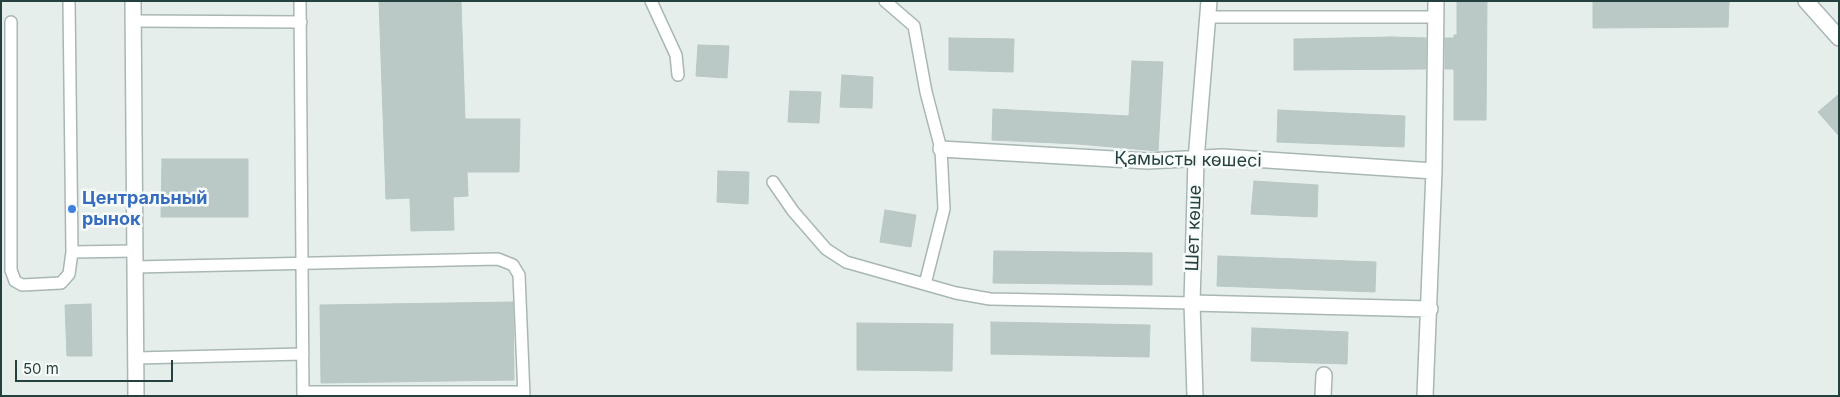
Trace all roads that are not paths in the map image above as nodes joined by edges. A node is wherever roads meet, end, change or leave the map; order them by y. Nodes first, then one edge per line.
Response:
1 (68, 1) edge
2 (133, 1) edge
3 (300, 1) edge
4 (651, 1) edge
5 (885, 1) edge
6 (1209, 1) edge
7 (1436, 1) edge
8 (1806, 1) edge
9 (1207, 17) junction
10 (1436, 17) junction
11 (133, 21) junction
12 (12, 22) dead end
13 (300, 22) junction
14 (1839, 38) edge
15 (678, 75) dead end
16 (941, 149) junction
17 (1196, 160) junction
18 (1434, 171) junction
19 (773, 182) dead end
20 (72, 252) junction
21 (135, 259) junction
22 (301, 263) junction
23 (925, 284) junction
24 (1192, 303) junction
25 (1430, 309) junction
26 (303, 354) junction
27 (136, 358) junction
28 (1324, 375) dead end
29 (303, 394) edge
30 (524, 394) edge
31 (136, 396) edge
32 (1195, 396) edge
33 (1323, 396) edge
34 (1425, 396) edge

1 - 20 lane
2 - 11 street
3 - 13 lane
4 - 15 lane
5 - 16 lane
6 - 9 street, Шет көше
7 - 10 street
8 - 14 street
9 - 10 lane
9 - 17 street, Шет көше
10 - 18 street
11 - 13 lane
11 - 21 street
12 - 20 lane
13 - 22 lane
16 - 17 street, Қамысты көшесі
16 - 23 lane
17 - 18 street, Қамысты көшесі
17 - 24 street, Шет көше
18 - 25 street
19 - 23 lane
20 - 21 lane
21 - 22 lane
21 - 27 street
22 - 26 lane
22 - 30 lane
23 - 24 lane
24 - 25 street
24 - 32 street, Шет көше
25 - 34 street
26 - 27 lane
26 - 29 lane
27 - 31 street
28 - 33 street
29 - 30 lane

